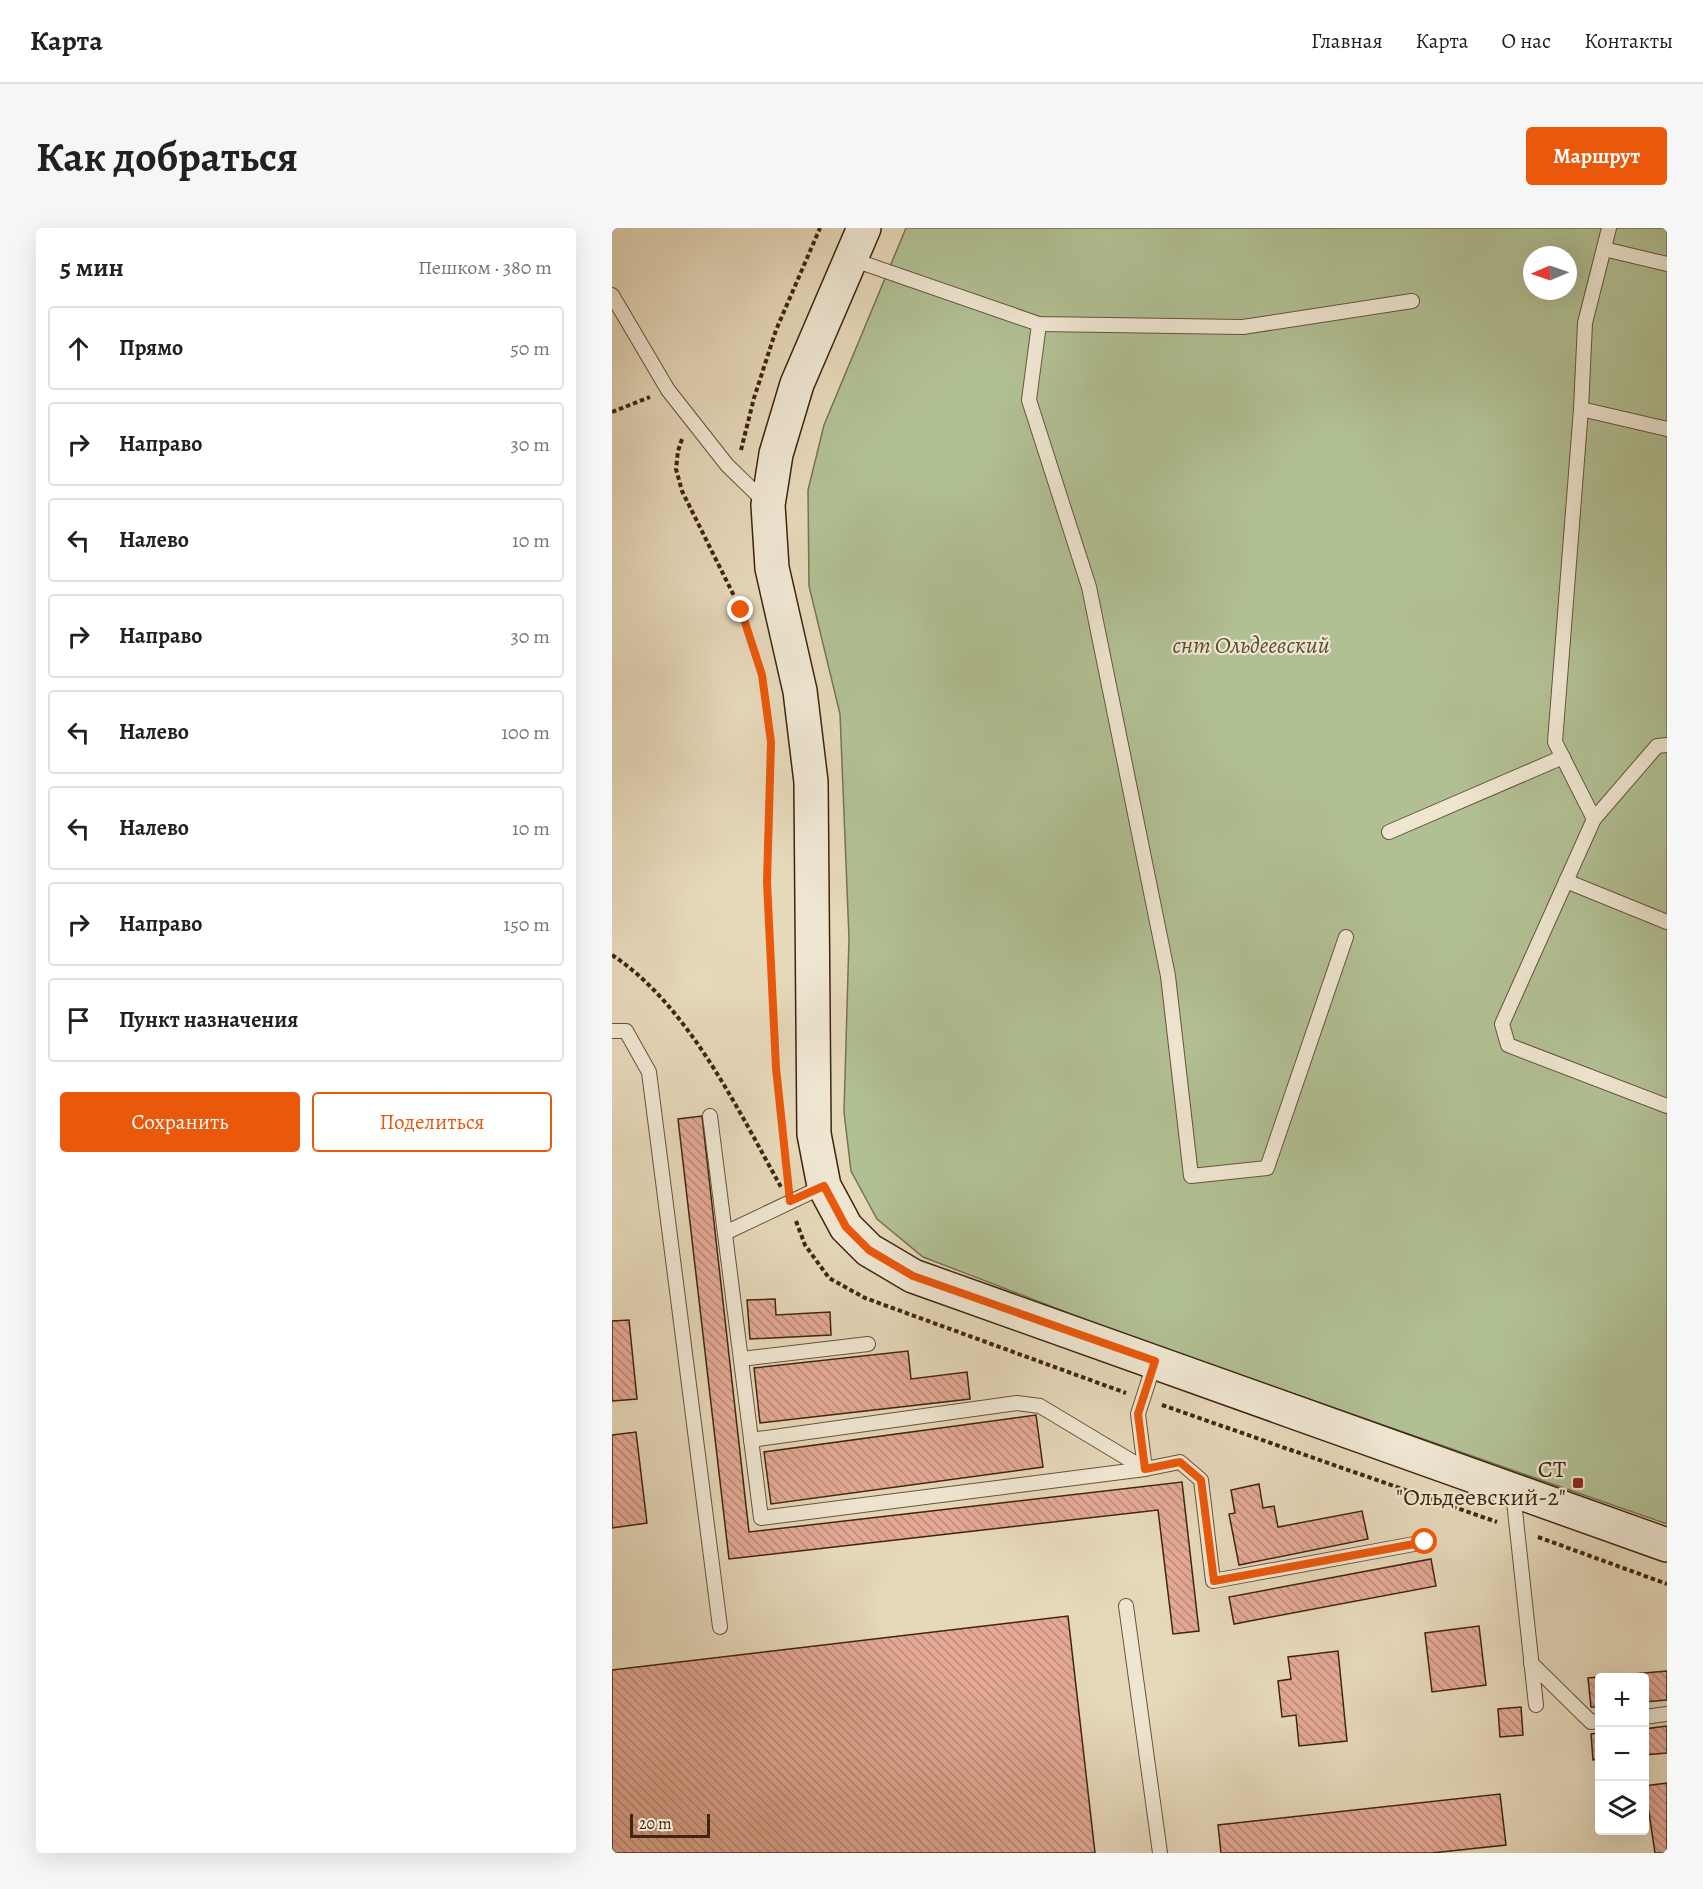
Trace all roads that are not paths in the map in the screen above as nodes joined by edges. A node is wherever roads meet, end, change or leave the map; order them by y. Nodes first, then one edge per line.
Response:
1 (864, 228) edge
2 (1609, 228) edge
3 (1604, 249) junction
4 (851, 259) junction
5 (1667, 264) edge
6 (612, 295) edge
7 (1412, 301) dead end
8 (1039, 324) junction
9 (1581, 409) junction
10 (1667, 429) edge
11 (768, 506) junction
12 (1667, 735) edge
13 (1662, 745) edge
14 (1563, 757) junction
15 (1594, 819) junction
16 (1389, 832) dead end
17 (1566, 881) junction
18 (1667, 922) edge
19 (1346, 937) dead end
20 (612, 1031) edge
21 (1667, 1106) edge
22 (710, 1116) dead end
23 (824, 1186) junction
24 (725, 1233) junction
25 (868, 1344) dead end
26 (741, 1359) junction
27 (1155, 1361) junction
28 (751, 1440) junction
29 (1145, 1469) junction
30 (1513, 1490) junction
31 (1425, 1542) dead end
32 (1667, 1545) edge
33 (1126, 1606) dead end
34 (720, 1627) dead end
35 (1531, 1664) junction
36 (1536, 1705) dead end
37 (1667, 1714) edge
38 (1649, 1716) edge
39 (1595, 1722) edge
40 (1160, 1853) edge

1 - 4 street
2 - 3 lane
3 - 5 lane
3 - 9 lane
4 - 8 lane
4 - 11 street
6 - 11 lane
7 - 8 lane
8 - 19 lane
9 - 10 lane
9 - 14 lane
11 - 23 street
12 - 13 lane
13 - 15 lane
14 - 15 lane
14 - 16 lane
15 - 17 lane
17 - 18 lane
17 - 21 lane
20 - 34 lane
22 - 24 lane
23 - 24 lane
23 - 27 street
24 - 26 lane
25 - 26 lane
26 - 28 lane
27 - 29 lane
27 - 30 street
28 - 29 lane
28 - 29 lane
29 - 31 lane
30 - 32 street
30 - 35 lane
33 - 40 lane
35 - 36 lane
35 - 39 lane
37 - 38 lane

